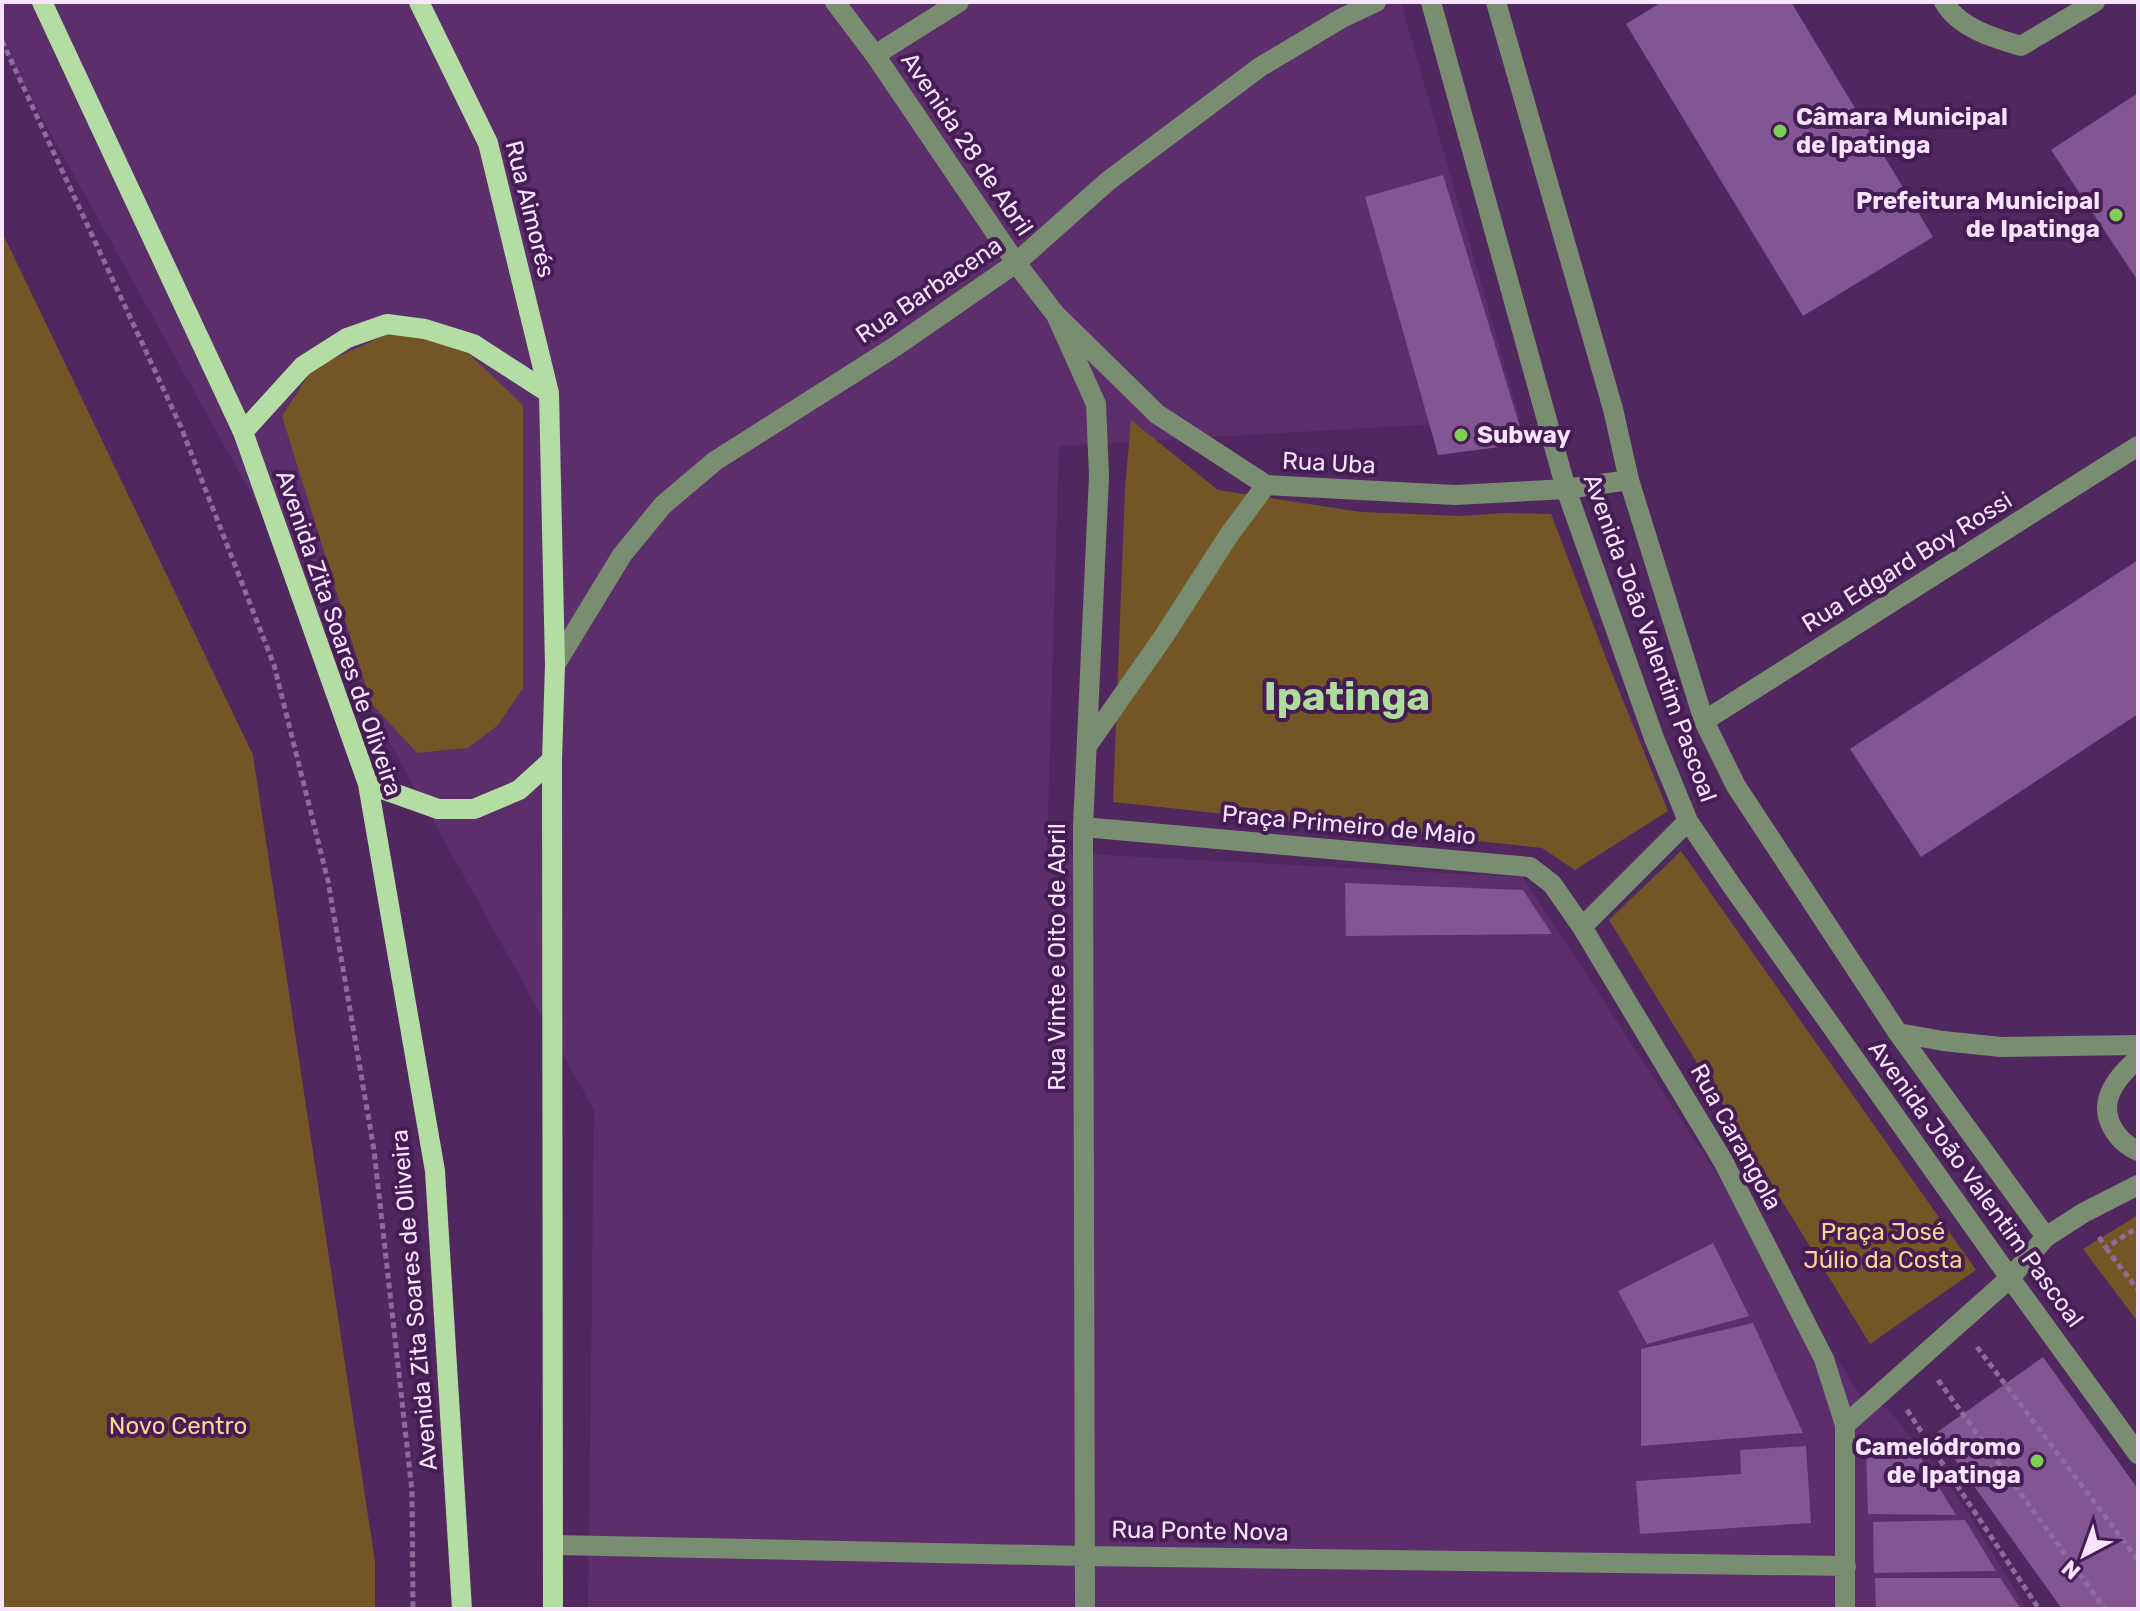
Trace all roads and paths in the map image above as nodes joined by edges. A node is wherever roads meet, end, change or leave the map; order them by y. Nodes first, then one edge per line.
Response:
1 (42, 2) edge
2 (419, 2) edge
3 (835, 2) edge
4 (959, 2) edge
5 (1376, 2) edge
6 (1431, 2) edge
7 (1496, 2) edge
8 (1944, 2) edge
9 (2095, 2) edge
10 (2, 41) edge
11 (875, 55) junction
12 (1016, 263) junction
13 (1056, 315) junction
14 (549, 393) junction
15 (243, 432) junction
16 (2138, 446) edge
17 (1629, 480) junction
18 (1266, 485) junction
19 (1566, 489) junction
20 (555, 665) junction
21 (1704, 721) junction
22 (1087, 746) junction
23 (552, 760) junction
24 (368, 784) junction
25 (1688, 821) junction
26 (1083, 827) junction
27 (1582, 927) junction
28 (1898, 1033) junction
29 (2138, 1045) edge
30 (2138, 1059) edge
31 (2138, 1151) edge
32 (2138, 1185) edge
33 (2046, 1237) junction
34 (2106, 1248) dead end
35 (2010, 1278) junction
36 (2138, 1290) edge
37 (1959, 1324) junction
38 (1921, 1356) junction
39 (1891, 1385) junction
40 (1845, 1425) junction
41 (2138, 1454) edge
42 (554, 1545) junction
43 (1084, 1556) junction
44 (2138, 1560) edge
45 (1846, 1566) junction
46 (413, 1609) edge
47 (462, 1609) edge
48 (553, 1609) edge
49 (1085, 1609) edge
50 (1845, 1609) edge
51 (2039, 1609) edge
52 (2105, 1609) edge

1 - 15 main road, Avenida Zita Soares de Oliveira
2 - 14 main road, Rua Aimorés
3 - 11 street, Avenida 28 de Abril
4 - 11 street
5 - 12 street, Rua Barbacena
6 - 19 street, Avenida João Valentim Pascoal
7 - 17 street, Avenida João Valentim Pascoal
8 - 9 street
10 - 46 path
11 - 12 street, Avenida 28 de Abril
12 - 13 street, Avenida 28 de Abril
12 - 20 street, Rua Barbacena
13 - 18 street, Rua Uba
13 - 22 street, Rua Vinte e Oito de Abril
14 - 15 main road
14 - 20 main road, Rua Aimorés
15 - 24 main road, Avenida Zita Soares de Oliveira
16 - 21 street, Rua Edgard Boy Rossi
17 - 19 street, Rua Uba
17 - 21 street, Avenida João Valentim Pascoal
18 - 19 street, Rua Uba
18 - 22 street
19 - 25 street, Avenida João Valentim Pascoal
20 - 23 main road, Rua Aimorés
21 - 28 street, Avenida João Valentim Pascoal
22 - 26 street, Rua Vinte e Oito de Abril
23 - 24 main road
23 - 42 main road
24 - 47 main road, Avenida Zita Soares de Oliveira
25 - 27 street
25 - 35 street, Avenida João Valentim Pascoal
26 - 27 street, Praça Primeiro de Maio
26 - 43 street, Rua Vinte e Oito de Abril
27 - 40 street, Rua Carangola
28 - 29 street
28 - 33 street, Avenida João Valentim Pascoal
30 - 31 street
32 - 33 street
33 - 35 street
34 - 36 path
35 - 37 street
35 - 41 street, Avenida João Valentim Pascoal
37 - 38 street
37 - 44 path
38 - 39 street
38 - 52 path
39 - 40 street
39 - 51 path
40 - 45 street, Rua Carangola
42 - 43 street, Rua Ponte Nova
42 - 48 main road
43 - 45 street, Rua Ponte Nova
43 - 49 street, Rua Vinte e Oito de Abril
45 - 50 street, Rua Carangola

